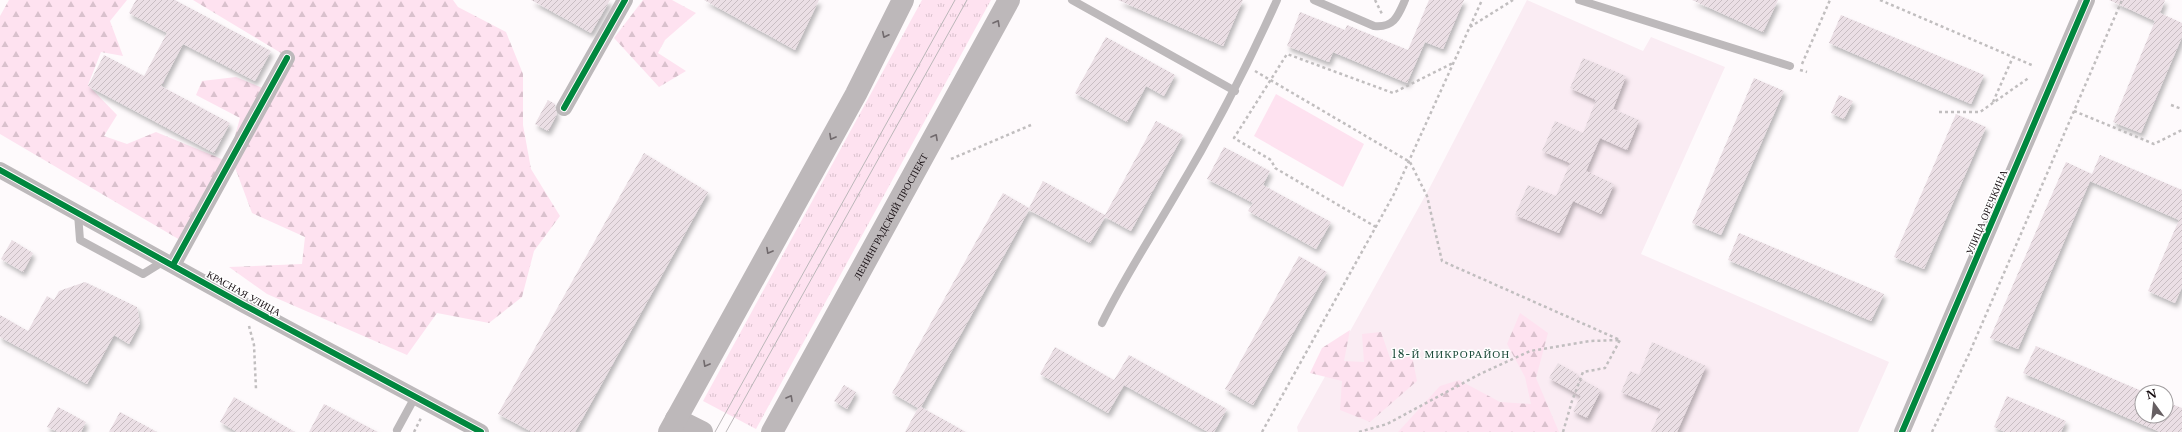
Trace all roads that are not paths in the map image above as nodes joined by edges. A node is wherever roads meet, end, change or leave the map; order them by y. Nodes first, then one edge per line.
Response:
1 (625, 0) edge
2 (903, 0) edge
3 (1009, 0) edge
4 (1277, 0) edge
5 (1314, 0) edge
6 (1405, 0) edge
7 (1579, 0) edge
8 (2087, 0) edge
9 (1075, 1) edge
10 (287, 58) dead end
11 (1790, 66) dead end
12 (1235, 90) junction
13 (564, 108) dead end
14 (0, 170) edge
15 (78, 214) junction
16 (169, 263) junction
17 (1102, 323) dead end
18 (415, 397) junction
19 (672, 426) edge
20 (397, 430) dead end
21 (481, 432) edge
22 (702, 432) edge
23 (772, 432) edge
24 (1902, 432) edge

1 - 13 street
2 -> 19 main road
23 -> 3 main road, ЛЕНИНГРАДСКИЙ ПРОСПЕКТ
4 - 12 lane
5 - 6 lane
7 - 11 lane
8 - 24 street, УЛИЦА ОРЕЧКИНА
9 - 12 lane
10 - 16 street
12 - 17 lane
14 - 15 street, КРАСНАЯ УЛИЦА
15 - 16 street, КРАСНАЯ УЛИЦА
15 - 16 lane
16 - 18 street, КРАСНАЯ УЛИЦА
18 - 20 lane
18 - 21 street, КРАСНАЯ УЛИЦА
19 - 22 main road

